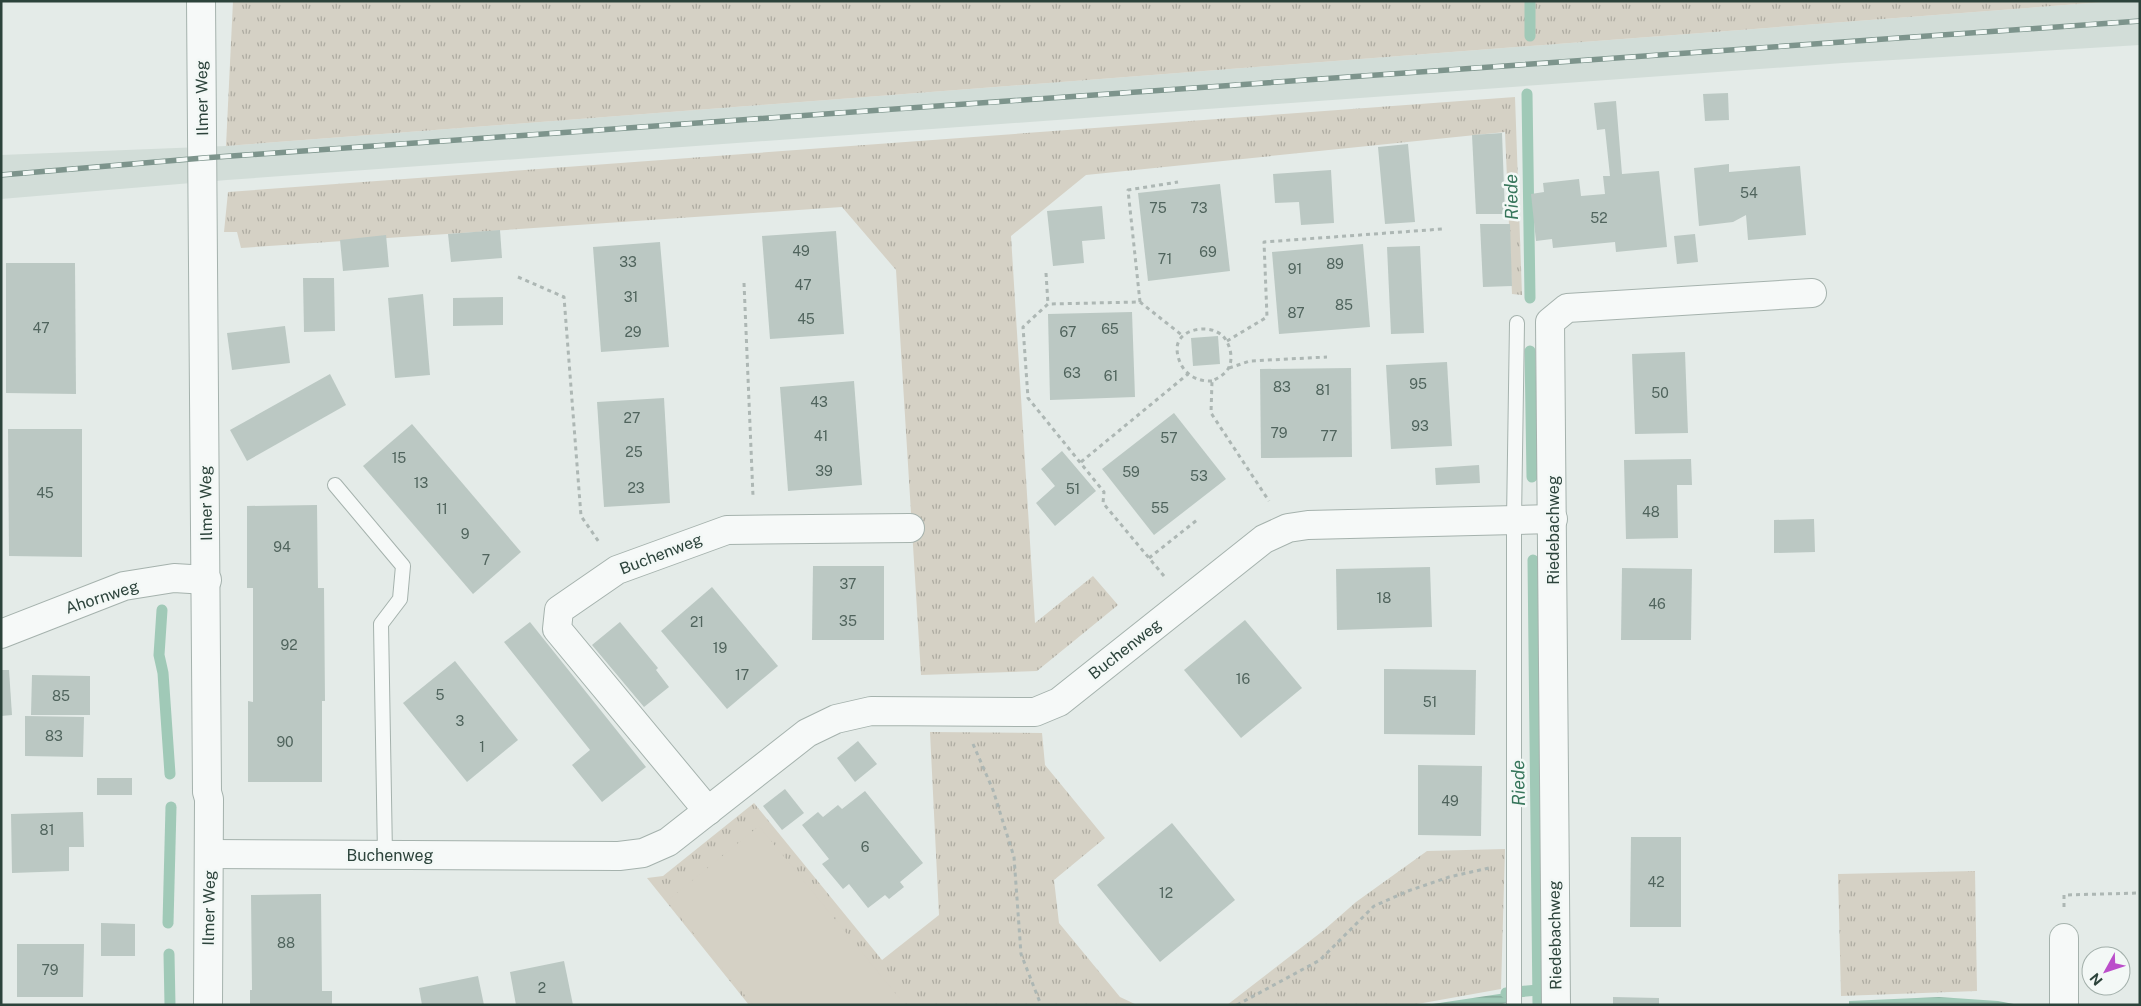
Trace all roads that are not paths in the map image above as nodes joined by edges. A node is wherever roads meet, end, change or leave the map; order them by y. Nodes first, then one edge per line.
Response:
1 (201, 1) edge
2 (1812, 293) dead end
3 (1516, 323) dead end
4 (335, 485) dead end
5 (1553, 519) junction
6 (1514, 520) junction
7 (910, 528) dead end
8 (207, 580) junction
9 (1, 634) edge
10 (708, 811) junction
11 (209, 854) junction
12 (385, 855) junction
13 (2064, 938) road end
14 (208, 1005) edge
15 (1514, 1005) edge
16 (1556, 1005) edge
17 (2064, 1005) edge

1 - 8 street, Ilmer Weg
2 - 5 street, Riedebachweg
3 - 6 lane
4 - 12 lane
5 - 6 street, Buchenweg
5 - 16 street, Riedebachweg
6 - 10 street, Buchenweg
6 - 15 lane
7 - 10 street, Buchenweg
8 - 9 street, Ahornweg
8 - 11 street, Ilmer Weg
10 - 12 street, Buchenweg
11 - 12 street, Buchenweg
11 - 14 street, Ilmer Weg
13 - 17 street

